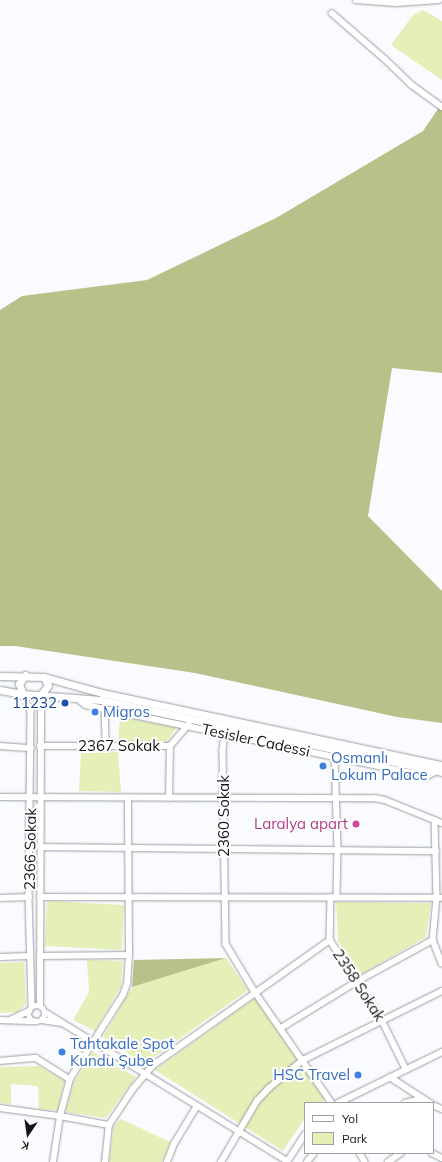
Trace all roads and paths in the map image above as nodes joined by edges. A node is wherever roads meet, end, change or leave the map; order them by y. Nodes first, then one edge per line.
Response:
1 (356, 0) edge
2 (439, 0) edge
3 (332, 13) dead end
4 (442, 107) edge
5 (0, 676) edge
6 (25, 676) junction
7 (44, 677) junction
8 (2, 690) edge
9 (23, 694) junction
10 (41, 695) junction
11 (76, 697) junction
12 (105, 709) junction
13 (188, 725) junction
14 (225, 734) junction
15 (0, 746) edge
16 (40, 746) junction
17 (106, 746) junction
18 (170, 746) junction
19 (31, 748) junction
20 (335, 757) junction
21 (440, 769) edge
22 (0, 797) edge
23 (31, 797) junction
24 (40, 798) junction
25 (128, 798) junction
26 (169, 798) junction
27 (225, 798) junction
28 (337, 799) junction
29 (435, 820) junction
30 (442, 823) edge
31 (40, 847) junction
32 (129, 848) junction
33 (225, 848) junction
34 (338, 849) junction
35 (436, 851) junction
36 (40, 897) junction
37 (129, 897) junction
38 (334, 897) junction
39 (0, 898) edge
40 (29, 898) junction
41 (224, 898) junction
42 (440, 898) edge
43 (330, 940) junction
44 (433, 940) junction
45 (129, 955) junction
46 (0, 956) edge
47 (30, 956) junction
48 (40, 956) junction
49 (442, 963) edge
50 (358, 981) junction
51 (442, 991) edge
52 (255, 992) junction
53 (40, 1006) junction
54 (31, 1009) junction
55 (45, 1012) junction
56 (0, 1020) edge
57 (10, 1020) junction
58 (42, 1020) junction
59 (382, 1020) junction
60 (34, 1021) junction
61 (64, 1024) junction
62 (281, 1028) junction
63 (93, 1042) junction
64 (442, 1052) edge
65 (303, 1060) junction
66 (0, 1061) edge
67 (406, 1069) junction
68 (146, 1074) junction
69 (390, 1077) junction
70 (70, 1079) junction
71 (331, 1102) edge
72 (340, 1102) edge
73 (409, 1102) edge
74 (422, 1102) edge
75 (428, 1102) edge
76 (197, 1106) junction
77 (0, 1108) edge
78 (60, 1116) junction
79 (109, 1125) junction
80 (240, 1132) junction
81 (304, 1136) edge
82 (313, 1154) edge
83 (400, 1154) edge
84 (53, 1162) edge
85 (105, 1162) edge
86 (167, 1162) edge
87 (221, 1162) edge
88 (287, 1162) edge
89 (307, 1162) edge
90 (388, 1162) edge

1 - 2 street
3 - 4 street
5 - 6 main road
6 - 7 main road
6 - 9 main road
7 - 10 main road
7 - 21 main road
8 - 9 main road
9 - 10 main road
9 - 19 street, 2366 Sokak
10 - 11 main road
10 - 16 street, 2366 Sokak
11 - 12 street, Tesisler Cadessi
11 - 21 main road
12 - 13 street, Tesisler Cadessi
12 - 17 street
13 - 14 street, Tesisler Cadessi
13 - 18 street, 2367 Sokak
14 - 20 street, Tesisler Cadessi
14 - 27 street, 2360 Sokak
15 - 19 street
16 - 17 street, 2367 Sokak
16 - 24 street, 2366 Sokak
17 - 18 street, 2367 Sokak
18 - 26 street
19 - 23 street, 2366 Sokak
20 - 21 street, Tesisler Cadessi
20 - 28 street, 2358 Sokak
22 - 23 street
23 - 24 street
23 - 40 street, 2366 Sokak
24 - 25 street
24 - 31 street, 2366 Sokak
25 - 26 street
25 - 32 street
26 - 27 street
27 - 28 street
27 - 33 street, 2360 Sokak
28 - 29 street
28 - 34 street, 2358 Sokak
29 - 30 street
29 - 35 street
31 - 32 street
31 - 36 street, 2366 Sokak
32 - 33 street
32 - 37 street
33 - 34 street
33 - 41 street, 2360 Sokak
34 - 35 street
34 - 38 street, 2358 Sokak
35 - 42 street
36 - 37 street
36 - 48 street, 2366 Sokak
37 - 41 street
37 - 45 street
38 - 41 street
38 - 42 street
38 - 43 street, 2358 Sokak
39 - 40 street
40 - 47 street, 2366 Sokak
41 - 52 street, 2360 Sokak
42 - 44 street
43 - 50 street, 2358 Sokak
43 - 52 street
44 - 49 street
44 - 50 street
45 - 48 street
45 - 63 street
46 - 47 street
47 - 54 street, 2366 Sokak
48 - 53 street, 2366 Sokak
50 - 59 street, 2358 Sokak
50 - 62 street
51 - 59 street
52 - 62 street, 2360 Sokak
52 - 68 street
53 - 54 street
53 - 55 street
54 - 57 street
54 - 60 street
55 - 58 street
55 - 61 street
56 - 57 street
57 - 60 street
58 - 60 street
58 - 61 street
59 - 65 street
59 - 67 street, 2358 Sokak
61 - 63 street
62 - 65 street, 2360 Sokak
63 - 68 street
63 - 70 street
64 - 67 street
65 - 71 street, 2360 Sokak
65 - 80 street
66 - 70 street
67 - 69 street
68 - 76 street
68 - 79 street
69 - 72 street
69 - 75 street
70 - 78 street
73 - 74 street
76 - 80 street
76 - 86 street
77 - 78 street
78 - 79 street
78 - 84 street
79 - 85 street
80 - 87 street
80 - 88 street
81 - 88 street
82 - 89 street
83 - 90 street

